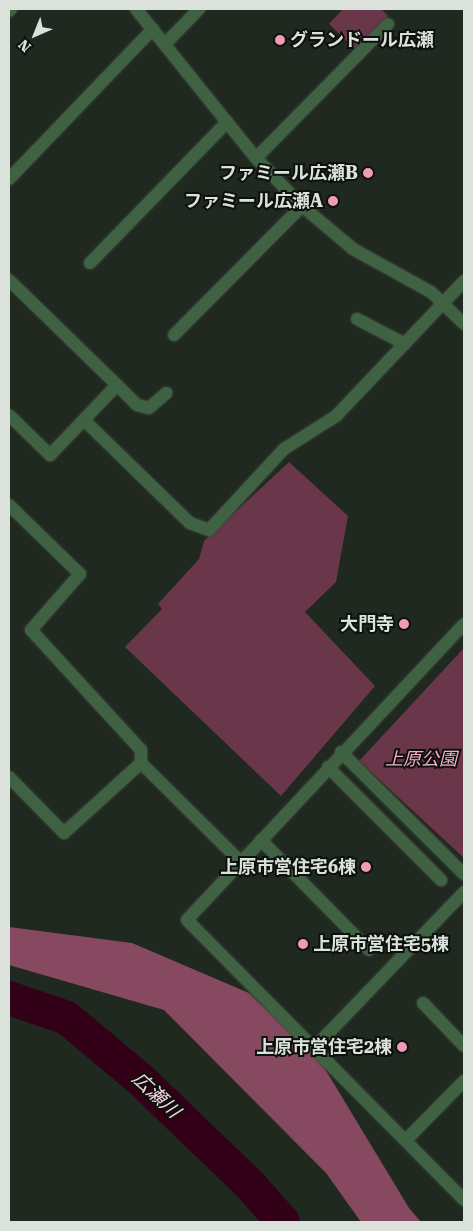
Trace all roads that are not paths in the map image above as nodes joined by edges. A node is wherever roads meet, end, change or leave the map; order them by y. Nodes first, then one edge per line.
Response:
1 (136, 9) edge
2 (199, 9) edge
3 (388, 24) dead end
4 (153, 29) junction
5 (165, 44) junction
6 (227, 122) junction
7 (256, 158) junction
8 (9, 179) edge
9 (302, 206) junction
10 (90, 263) dead end
11 (9, 280) edge
12 (464, 281) edge
13 (444, 304) junction
14 (357, 319) dead end
15 (464, 324) edge
16 (174, 335) dead end
17 (405, 344) junction
18 (118, 385) junction
19 (166, 393) dead end
20 (9, 415) edge
21 (86, 422) junction
22 (9, 505) edge
23 (464, 624) edge
24 (341, 752) junction
25 (141, 763) junction
26 (328, 767) junction
27 (9, 776) edge
28 (261, 840) junction
29 (241, 862) junction
30 (464, 874) edge
31 (441, 880) dead end
32 (464, 892) edge
33 (369, 950) dead end
34 (422, 1004) dead end
35 (464, 1046) edge
36 (315, 1047) junction
37 (464, 1081) edge
38 (406, 1140) junction
39 (464, 1200) edge

1 - 4 street
2 - 5 street
3 - 7 street
4 - 5 street
4 - 8 street
5 - 6 street
6 - 7 street
6 - 10 street
7 - 9 street
9 - 13 street
9 - 16 street
11 - 18 street
12 - 13 street
13 - 15 street
13 - 17 street
14 - 17 street
17 - 21 street
18 - 19 street
18 - 21 street
20 - 21 street
22 - 25 street
23 - 24 street
24 - 26 street
24 - 30 street
25 - 27 street
25 - 29 street
26 - 28 street
26 - 31 street
28 - 29 street
28 - 33 street
29 - 36 street
32 - 36 street
34 - 35 street
36 - 38 street
37 - 38 street
38 - 39 street

